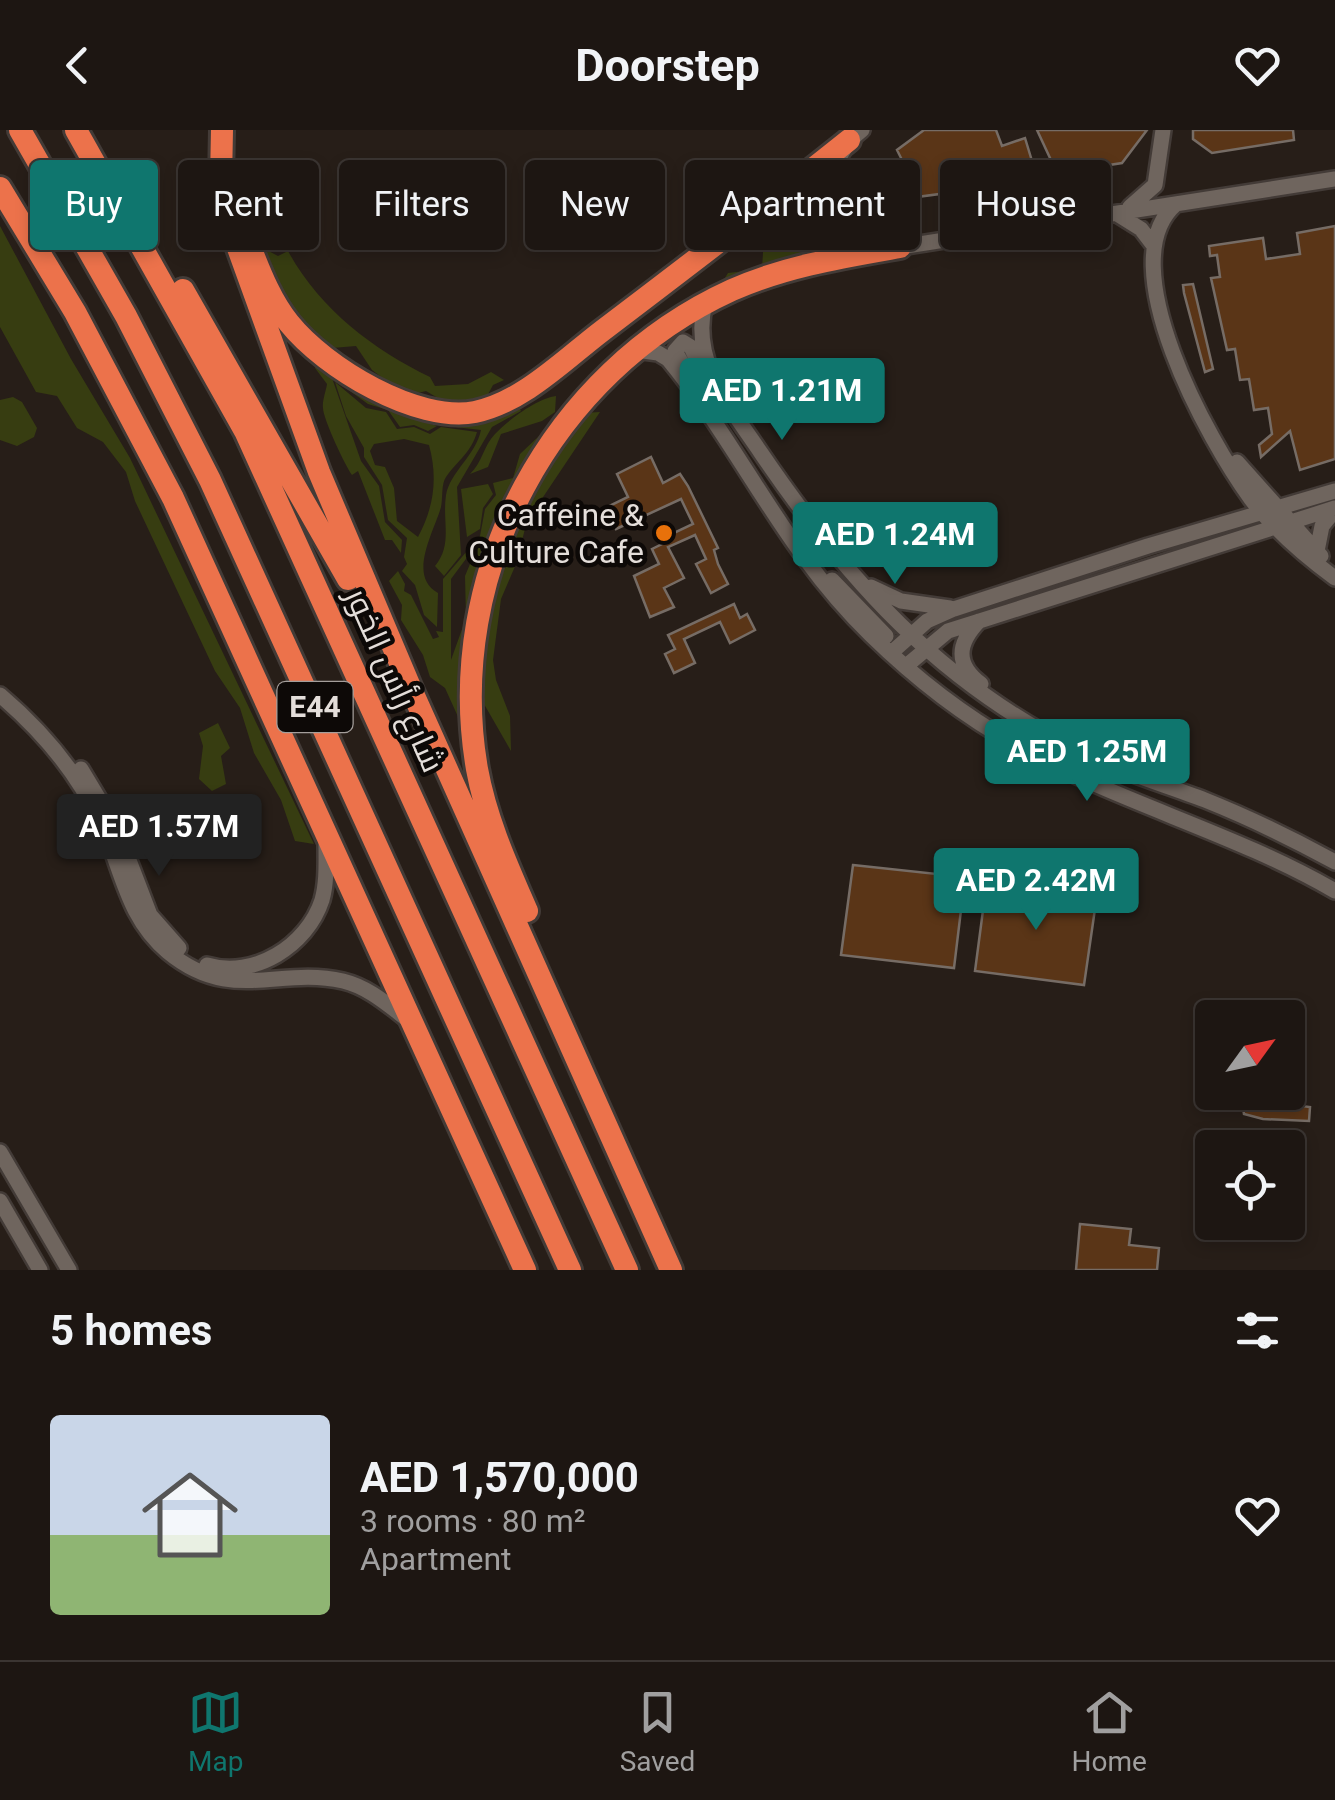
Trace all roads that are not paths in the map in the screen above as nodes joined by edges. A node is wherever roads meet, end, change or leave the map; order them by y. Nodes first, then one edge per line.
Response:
1 (20, 130) edge
2 (76, 130) edge
3 (222, 130) edge
4 (1162, 130) edge
5 (855, 135) edge
6 (220, 157) junction
7 (93, 160) edge
8 (841, 160) edge
9 (1335, 179) edge
10 (0, 188) edge
11 (1176, 204) junction
12 (1117, 214) junction
13 (920, 245) edge
14 (1154, 246) junction
15 (146, 250) edge
16 (149, 250) edge
17 (889, 250) edge
18 (705, 304) junction
19 (635, 350) junction
20 (724, 396) junction
21 (698, 402) junction
22 (1216, 442) junction
23 (1238, 478) junction
24 (1335, 491) edge
25 (1335, 509) edge
26 (1271, 511) junction
27 (1284, 525) junction
28 (1218, 526) junction
29 (1316, 551) junction
30 (1335, 576) edge
31 (855, 577) junction
32 (954, 608) junction
33 (979, 620) junction
34 (898, 640) junction
35 (924, 648) junction
36 (906, 666) junction
37 (919, 678) junction
38 (0, 684) edge
39 (412, 689) junction
40 (0, 695) edge
41 (1030, 725) junction
42 (1082, 752) junction
43 (327, 830) junction
44 (1335, 862) edge
45 (1335, 891) edge
46 (554, 1010) junction
47 (414, 1024) junction
48 (0, 1152) edge
49 (0, 1202) edge
50 (40, 1270) edge
51 (69, 1270) edge
52 (524, 1270) edge
53 (570, 1270) edge
54 (627, 1270) edge
55 (671, 1270) edge

1 - 53 highway, E44
2 - 7 highway, شارع رأس الخور / E44
3 - 6 highway
4 - 12 street
5 - 6 highway
5 - 8 street
6 - 39 highway
9 - 11 street
10 - 43 highway
11 - 12 street
11 - 14 street
12 - 13 street
12 - 14 street
14 - 22 street
15 - 54 highway, شارع رأس الخور / E44
16 - 39 highway
17 - 18 highway
18 - 19 highway
18 - 20 street
19 - 21 street
19 - 46 highway
20 - 21 street
20 - 31 street
21 - 34 street
22 - 23 street
22 - 26 street
23 - 26 street
23 - 28 street
24 - 26 street
25 - 27 street
25 - 29 street
26 - 27 street
26 - 28 street
27 - 29 street
27 - 30 street
27 - 33 street
28 - 32 street
29 - 30 street
31 - 32 street
31 - 34 street
32 - 34 street
33 - 35 street
33 - 41 street
34 - 35 street
34 - 36 street
35 - 36 street
35 - 41 street
36 - 37 street
37 - 42 street
37 - 45 street
38 - 43 street
39 - 46 highway
40 - 47 street
41 - 42 street
42 - 44 street
43 - 47 highway
46 - 55 highway
47 - 52 highway
48 - 51 street
49 - 50 street

